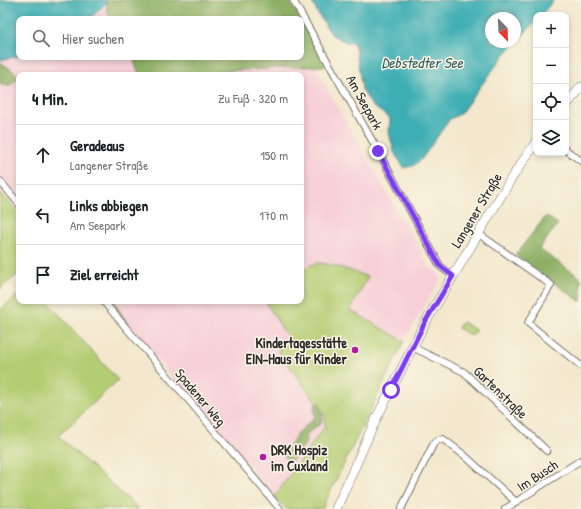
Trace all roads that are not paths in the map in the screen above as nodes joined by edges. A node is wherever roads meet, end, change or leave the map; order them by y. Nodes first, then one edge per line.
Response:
1 (293, 0) edge
2 (302, 16) edge
3 (304, 20) edge
4 (581, 87) edge
5 (569, 101) edge
6 (533, 146) edge
7 (569, 152) edge
8 (581, 161) edge
9 (0, 181) edge
10 (16, 200) edge
11 (479, 234) junction
12 (453, 276) junction
13 (106, 304) edge
14 (412, 347) junction
15 (581, 366) edge
16 (547, 451) dead end
17 (581, 460) edge
18 (516, 502) junction
19 (280, 509) edge
20 (336, 509) edge
21 (401, 509) edge
22 (505, 509) edge

1 - 2 street, Am Seepark
3 - 12 street, Am Seepark
4 - 5 main road
6 - 11 main road, Langener Straße
7 - 8 street
9 - 10 street
11 - 12 main road, Langener Straße
11 - 15 street
12 - 14 main road, Langener Straße
13 - 19 street, Spadener Weg
14 - 16 street, Gartenstraße
14 - 20 main road, Langener Straße
17 - 18 street, Im Busch
18 - 21 street
18 - 22 street, Im Busch

